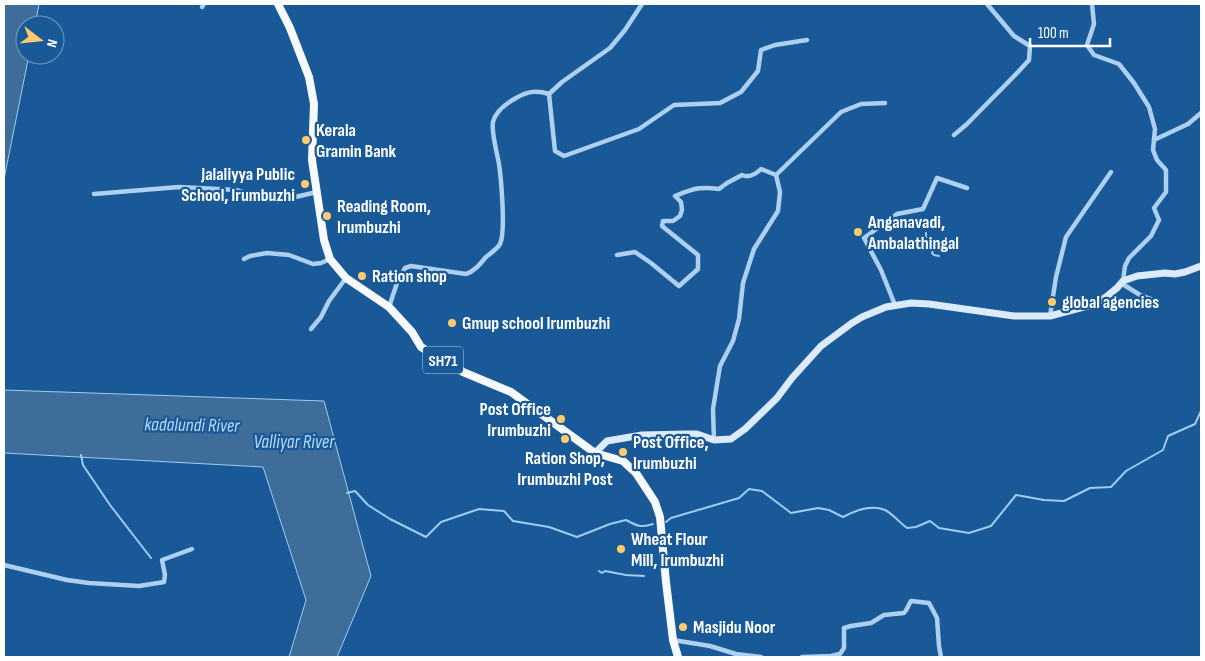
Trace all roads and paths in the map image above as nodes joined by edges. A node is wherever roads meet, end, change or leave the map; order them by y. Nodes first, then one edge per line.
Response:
1 (278, 4) edge
2 (642, 4) edge
3 (986, 4) edge
4 (1092, 4) edge
5 (807, 40) dead end
6 (549, 94) junction
7 (885, 103) dead end
8 (1201, 113) edge
9 (954, 135) dead end
10 (1154, 140) junction
11 (1110, 172) dead end
12 (776, 175) junction
13 (967, 188) dead end
14 (317, 192) junction
15 (94, 194) dead end
16 (617, 255) dead end
17 (244, 259) dead end
18 (330, 259) junction
19 (1201, 266) edge
20 (346, 278) junction
21 (1122, 282) junction
22 (1151, 299) dead end
23 (895, 305) junction
24 (388, 307) junction
25 (1050, 316) junction
26 (311, 329) dead end
27 (714, 440) junction
28 (596, 453) junction
29 (192, 549) dead end
30 (4, 565) edge
31 (673, 640) junction
32 (678, 657) edge
33 (762, 657) edge
34 (802, 657) edge
35 (941, 657) edge

1 - 14 main road, SH71
2 - 6 street
3 - 9 street
4 - 10 street
5 - 6 street
6 - 24 street
7 - 12 street
8 - 10 street
10 - 21 street
11 - 25 street
12 - 16 street
12 - 27 street
13 - 23 street
14 - 15 street
14 - 18 main road, SH71
17 - 18 street
18 - 20 main road, SH71
19 - 21 main road
20 - 24 main road, SH71
20 - 26 street
21 - 22 street
21 - 25 main road
23 - 25 main road
23 - 27 main road
24 - 28 main road, SH71
27 - 28 main road
28 - 31 main road, SH71
29 - 30 street
31 - 32 main road, SH71
31 - 33 street
34 - 35 street

